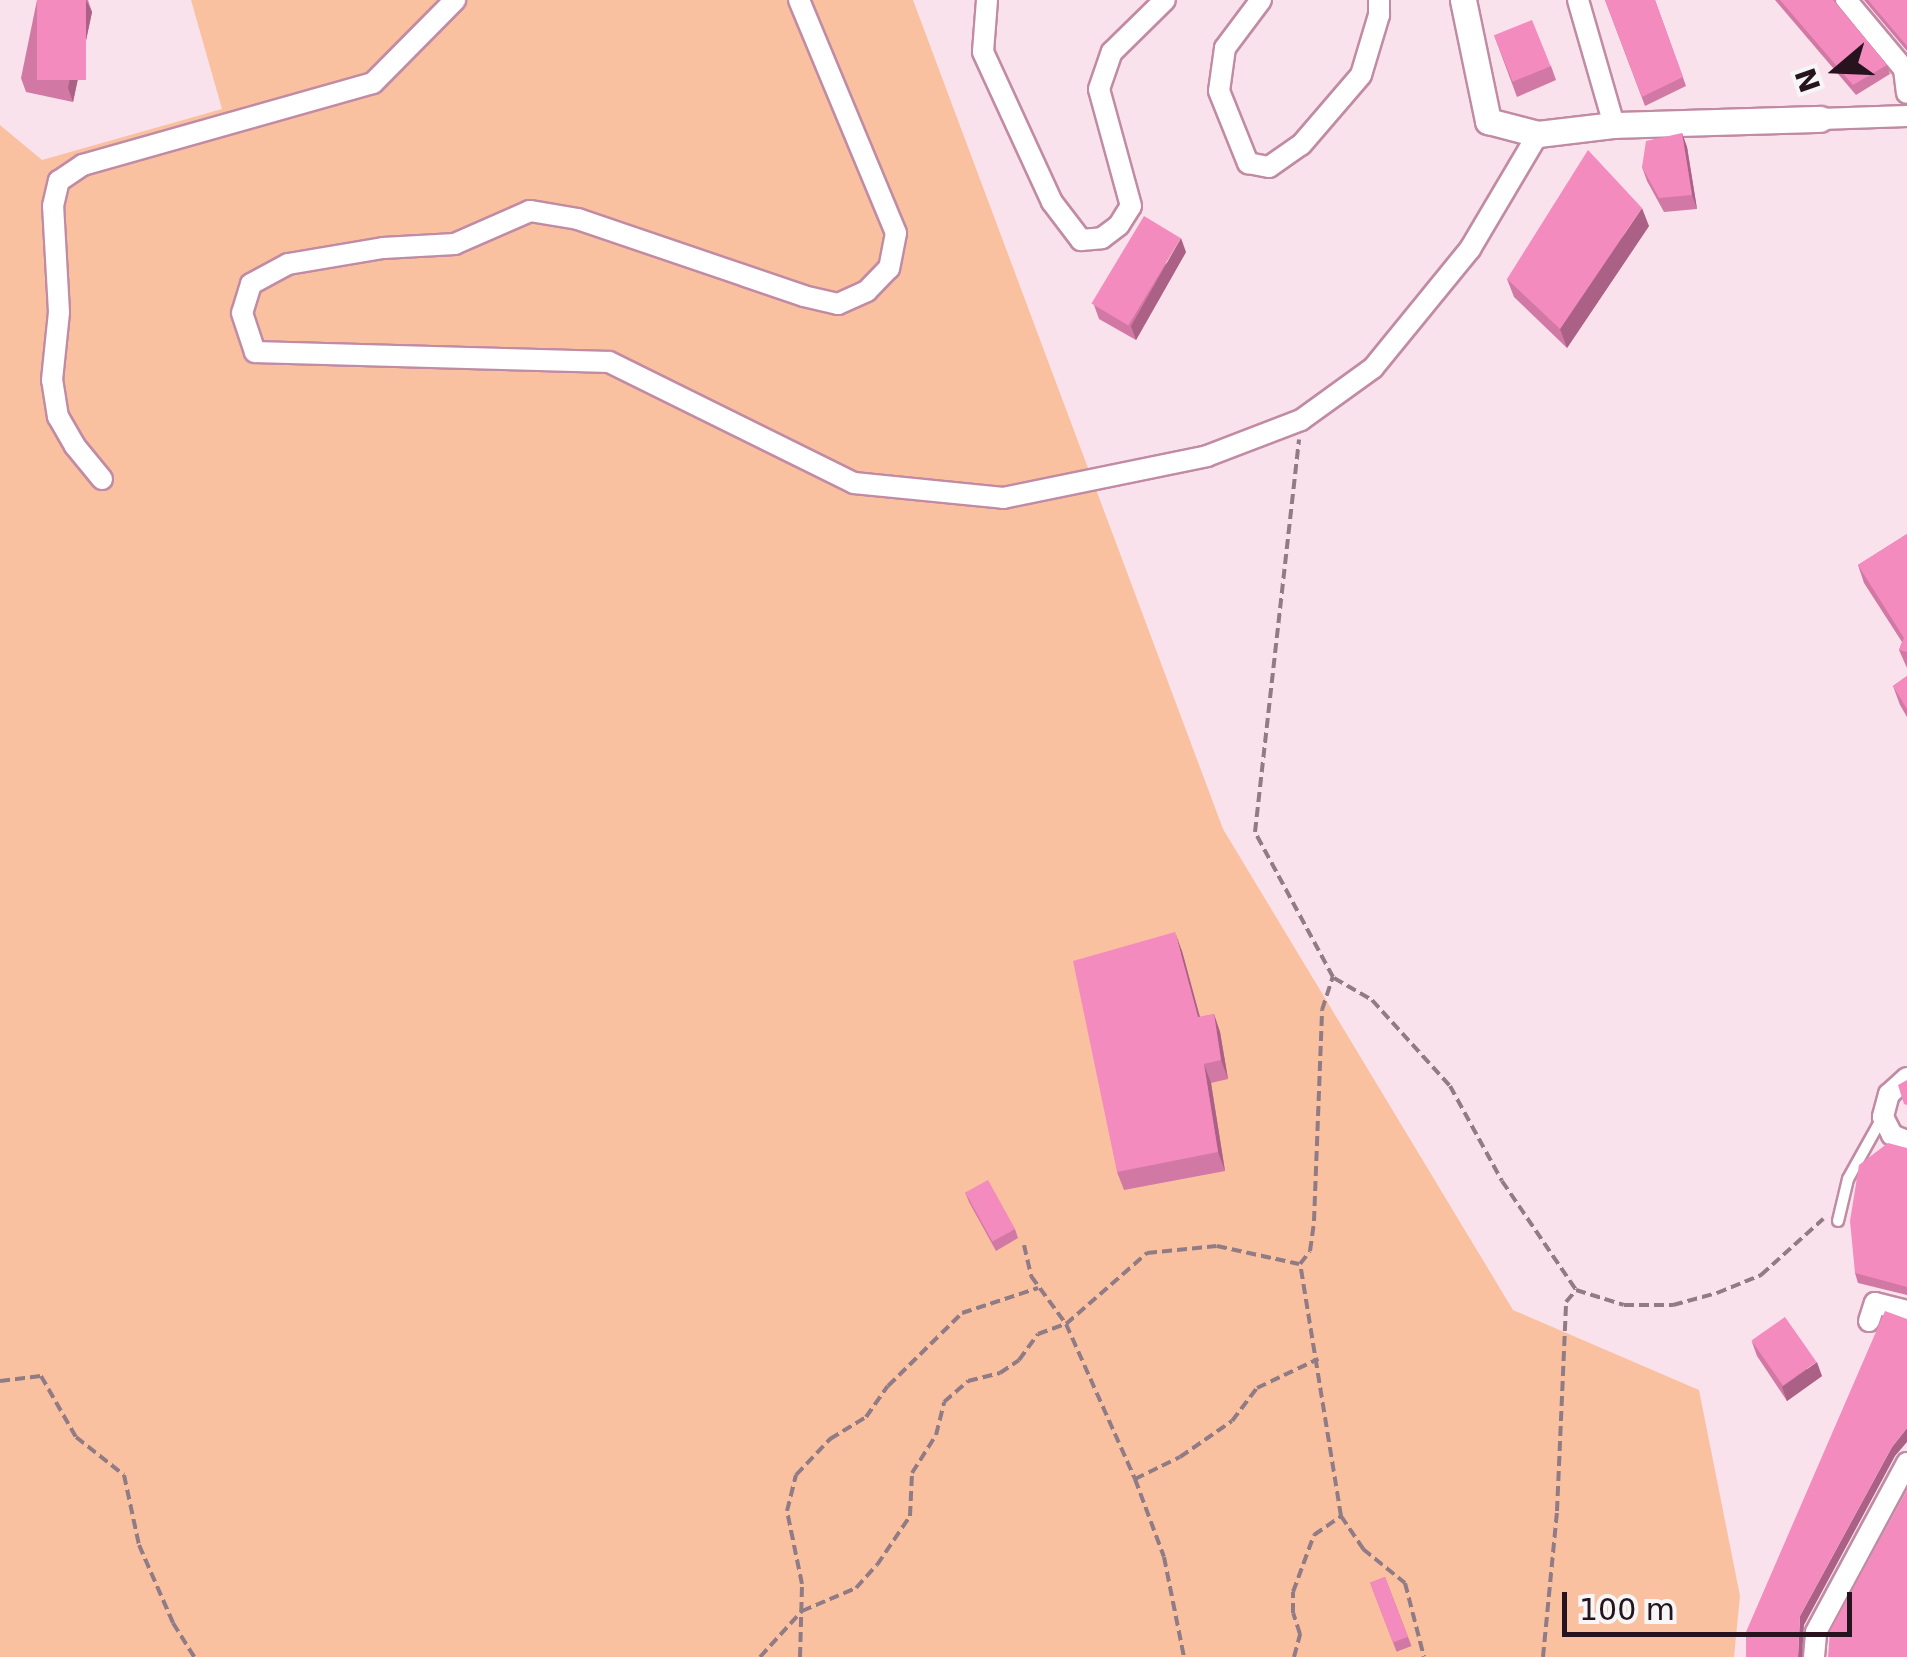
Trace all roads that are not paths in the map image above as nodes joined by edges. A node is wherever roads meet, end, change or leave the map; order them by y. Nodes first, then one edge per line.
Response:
1 (455, 0) edge
2 (799, 0) edge
3 (986, 0) edge
4 (1166, 0) edge
5 (1261, 0) edge
6 (1379, 0) edge
7 (1463, 0) edge
8 (1578, 0) edge
9 (1846, 0) edge
10 (1907, 93) edge
11 (1907, 116) edge
12 (1820, 120) joint
13 (1614, 125) junction
14 (1538, 134) junction
15 (102, 479) dead end
16 (1907, 1078) edge
17 (1883, 1116) junction
18 (1907, 1141) edge
19 (1838, 1221) dead end
20 (1907, 1311) edge
21 (1869, 1321) dead end
22 (1907, 1463) edge
23 (1814, 1657) edge

1 - 15 street
2 - 14 street
3 - 4 street
5 - 6 street
7 - 14 street
8 - 13 street
9 - 10 street
11 - 12 street
12 - 13 street
13 - 14 street
16 - 17 street
17 - 18 street
17 - 19 lane
20 - 21 street
22 - 23 street

